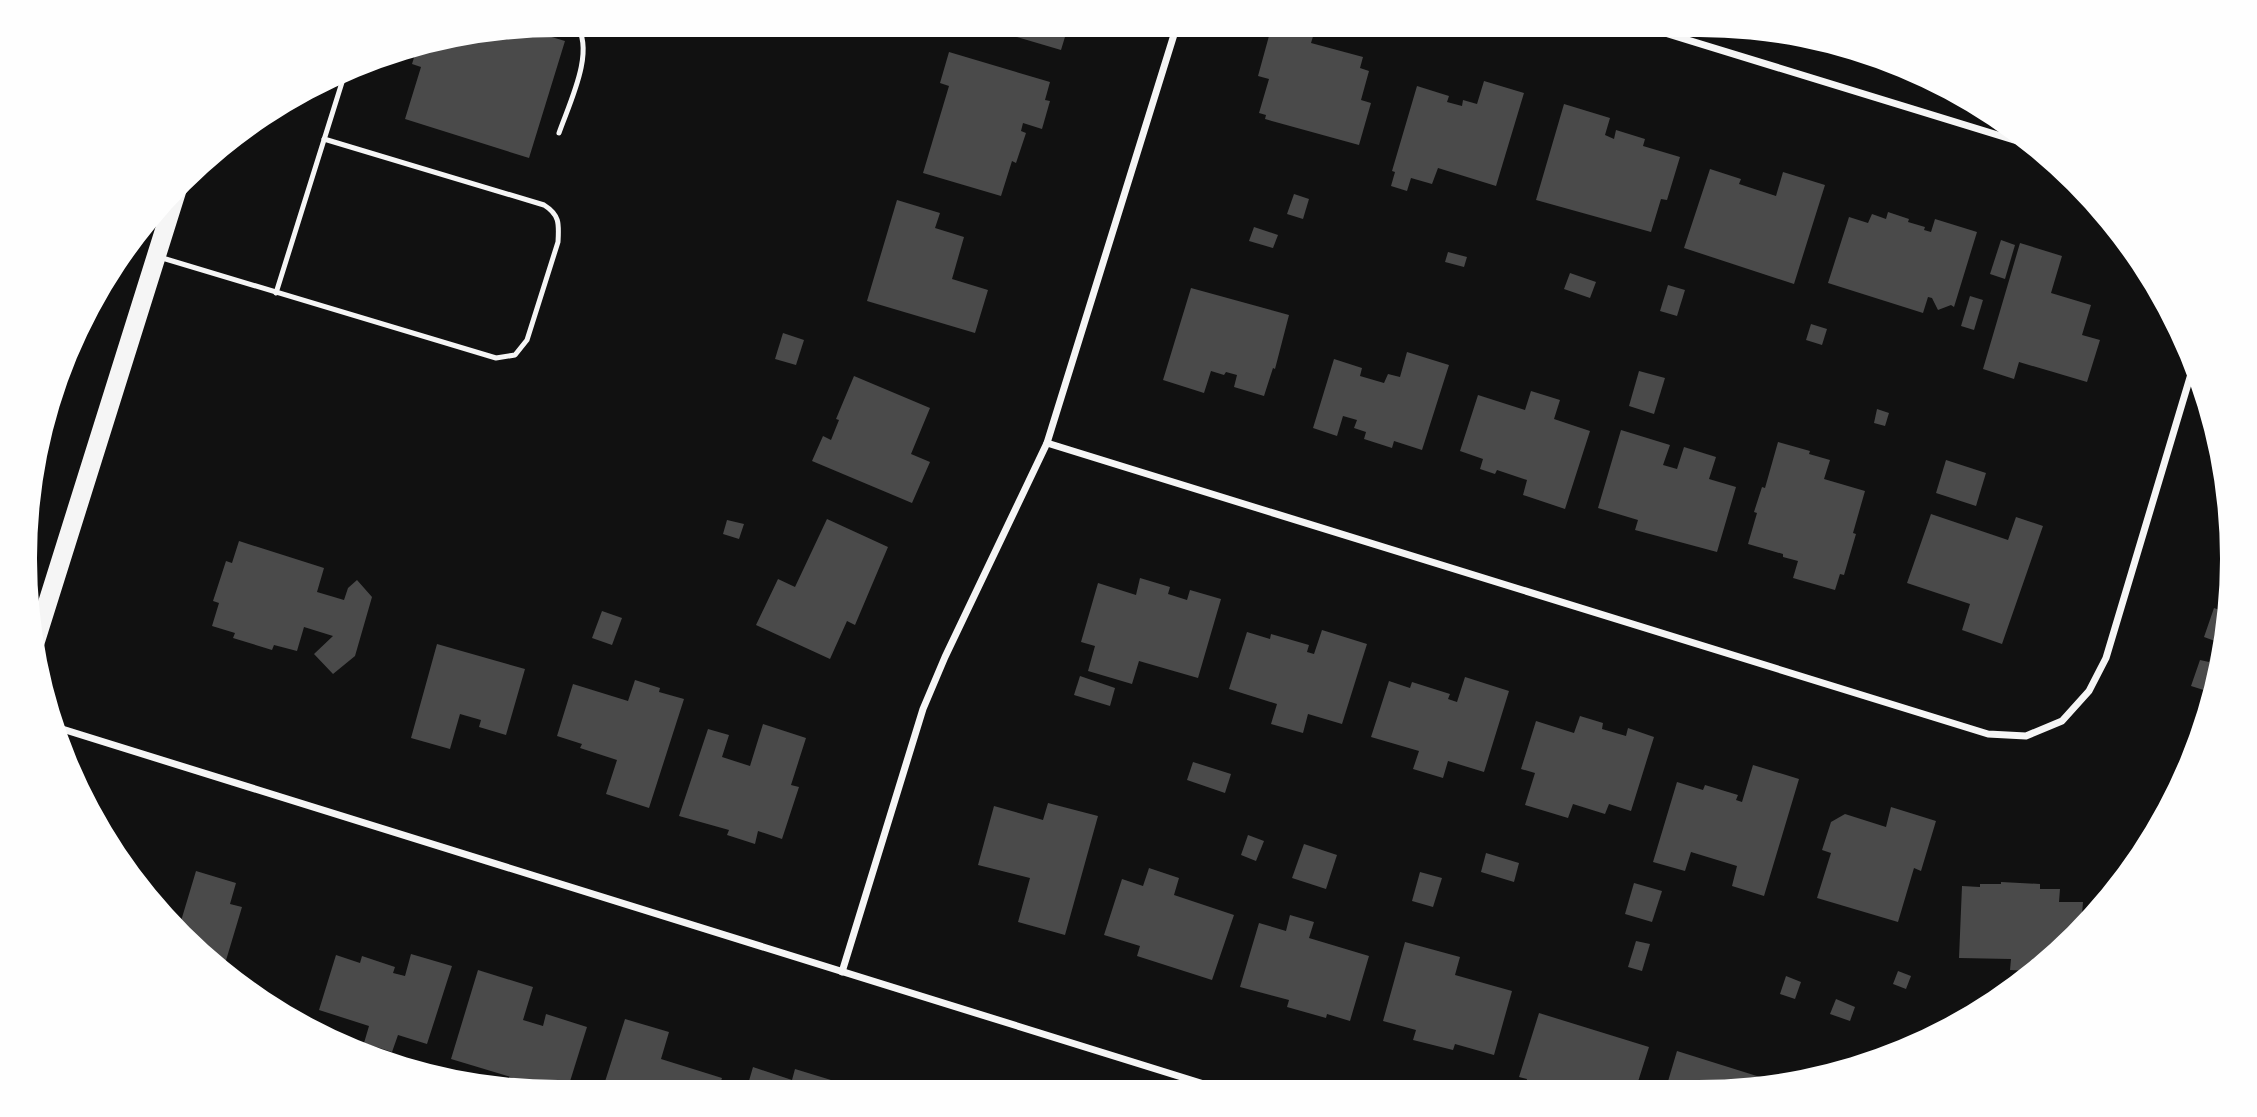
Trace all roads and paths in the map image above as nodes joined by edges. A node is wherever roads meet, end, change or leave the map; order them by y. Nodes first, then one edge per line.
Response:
1 (583, 37) edge
2 (1173, 37) edge
3 (1678, 37) edge
4 (341, 85) edge
5 (559, 132) dead end
6 (2005, 137) edge
7 (324, 139) junction
8 (171, 209) edge
9 (156, 256) junction
10 (276, 293) junction
11 (2189, 380) edge
12 (1047, 443) junction
13 (41, 624) edge
14 (66, 730) edge
15 (842, 972) junction
16 (1188, 1080) edge

1 - 5 lane
2 - 12 street
3 - 6 street
4 - 7 lane
7 - 10 lane
7 - 10 lane
8 - 9 highway
9 - 10 lane
9 - 13 highway
11 - 12 street
12 - 15 street
14 - 15 street
15 - 16 street

